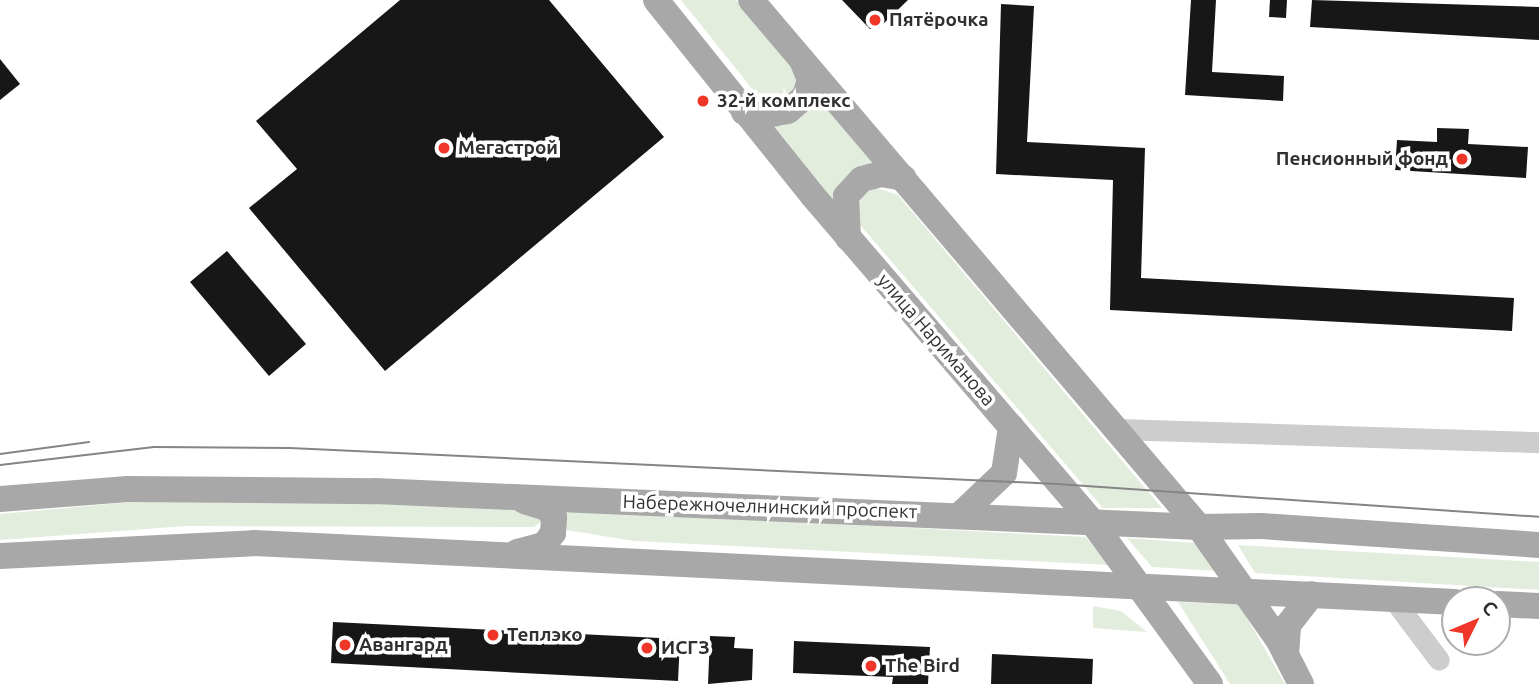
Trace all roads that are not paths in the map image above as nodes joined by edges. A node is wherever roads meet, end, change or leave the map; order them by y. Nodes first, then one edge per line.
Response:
1 (656, 0) edge
2 (751, 0) edge
3 (801, 57) junction
4 (744, 112) junction
5 (904, 178) junction
6 (848, 238) junction
7 (1011, 427) junction
8 (1117, 429) junction
9 (1539, 442) edge
10 (511, 498) junction
11 (0, 499) edge
12 (961, 514) junction
13 (1093, 523) junction
14 (1199, 527) junction
15 (1539, 545) edge
16 (509, 555) junction
17 (0, 556) edge
18 (1144, 588) junction
19 (1246, 592) junction
20 (1312, 594) junction
21 (1393, 599) junction
22 (1441, 601) edge
23 (1511, 605) edge
24 (1539, 606) edge
25 (1286, 655) junction
26 (1439, 660) dead end
27 (1210, 684) edge
28 (1301, 684) edge

1 - 4 main road, улица Нариманова
2 - 3 main road
3 - 4 main road
3 - 5 main road
4 - 6 main road, улица Нариманова
5 - 6 main road
5 - 8 main road
6 - 7 main road, улица Нариманова
7 - 12 main road
7 - 13 main road, улица Нариманова
8 - 9 street
8 - 14 main road
10 - 11 main road, Набережночелнинский проспект
10 - 12 main road, Набережночелнинский проспект
10 - 16 main road
12 - 13 main road, Набережночелнинский проспект
13 - 14 main road, Набережночелнинский проспект
13 - 18 main road, улица Нариманова
14 - 15 main road, Набережночелнинский проспект
14 - 19 main road
16 - 17 main road
16 - 18 main road
18 - 19 main road
18 - 27 main road, улица Нариманова
19 - 20 main road
19 - 25 main road
20 - 21 main road
20 - 25 main road
21 - 22 main road
21 - 26 street
23 - 24 main road
25 - 28 main road

